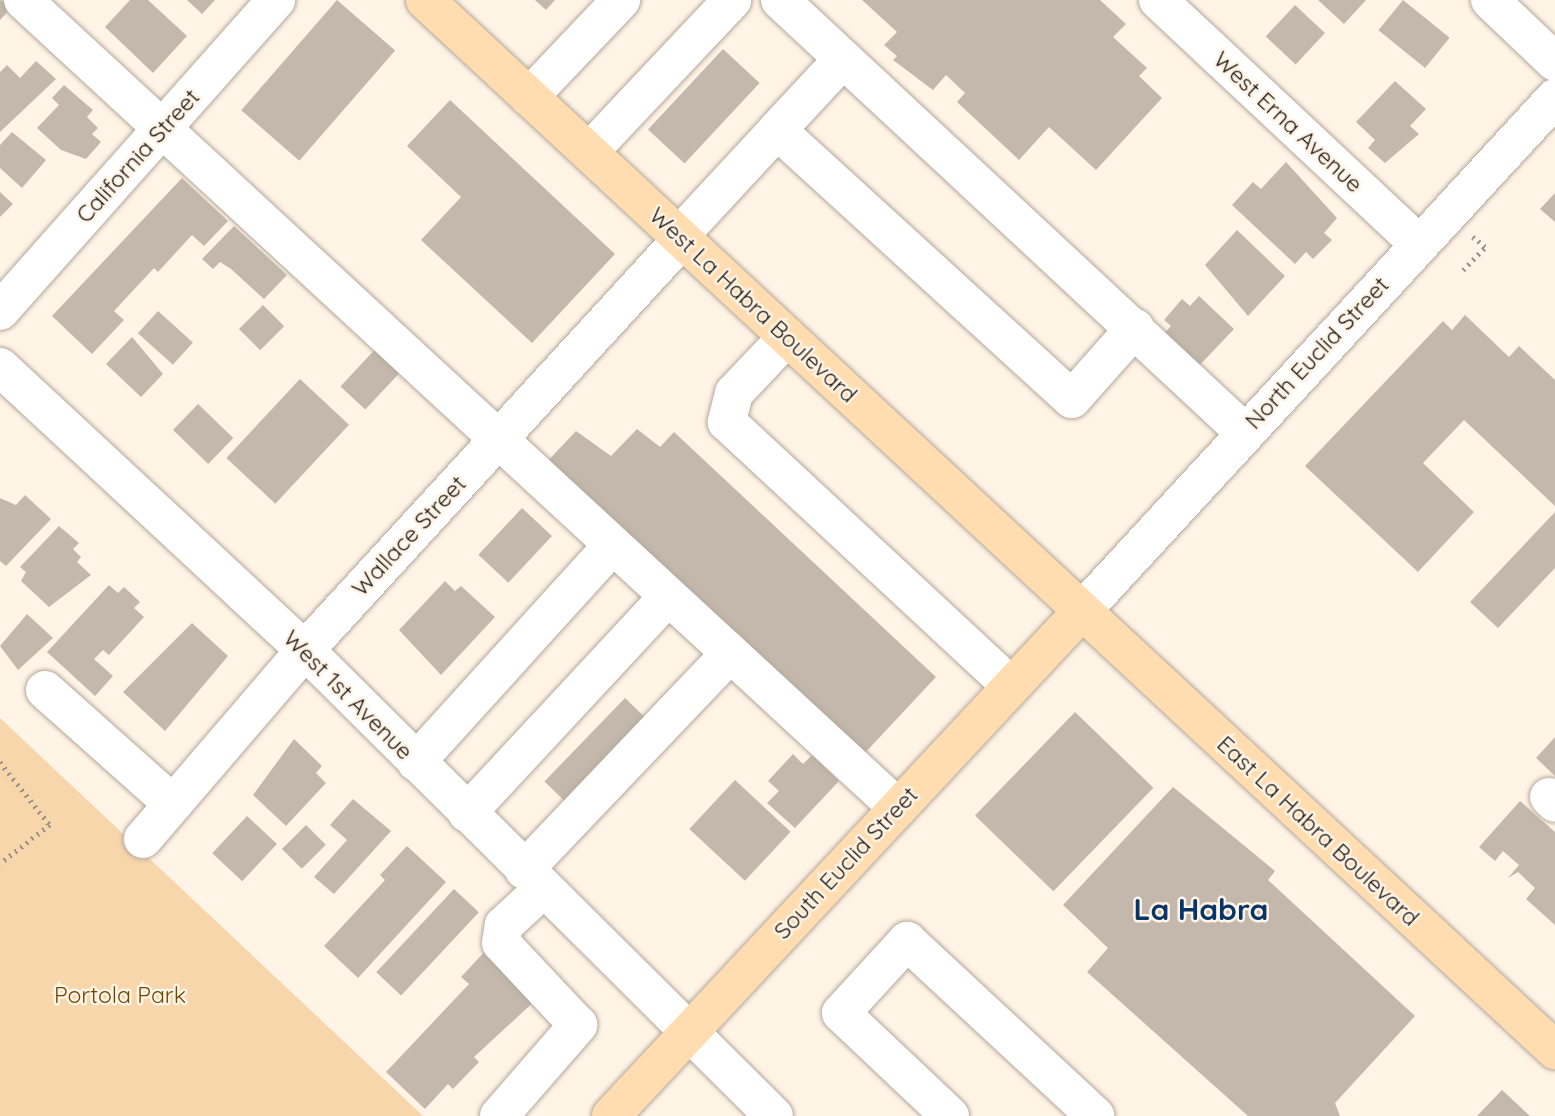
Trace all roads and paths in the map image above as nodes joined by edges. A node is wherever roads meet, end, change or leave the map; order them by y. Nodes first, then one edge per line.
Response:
1 (23, 0) edge
2 (276, 0) edge
3 (425, 0) edge
4 (621, 0) edge
5 (732, 0) edge
6 (780, 0) edge
7 (1158, 0) edge
8 (1490, 0) edge
9 (843, 58) junction
10 (1555, 62) edge
11 (529, 97) junction
12 (1555, 97) edge
13 (162, 130) junction
14 (777, 130) junction
15 (589, 152) junction
16 (680, 237) junction
17 (1419, 244) junction
18 (0, 311) edge
19 (1135, 328) junction
20 (787, 337) junction
21 (0, 367) edge
22 (1244, 432) junction
23 (497, 441) junction
24 (612, 546) junction
25 (668, 597) junction
26 (1082, 611) junction
27 (305, 650) junction
28 (730, 654) junction
29 (1011, 686) junction
30 (45, 690) dead end
31 (0, 762) edge
32 (416, 762) junction
33 (173, 804) junction
34 (898, 808) junction
35 (467, 813) junction
36 (143, 839) dead end
37 (0, 864) edge
38 (534, 880) junction
39 (687, 1034) junction
40 (1555, 1050) edge
41 (499, 1116) edge
42 (611, 1116) edge
43 (774, 1116) edge
44 (950, 1116) edge
45 (1095, 1116) edge

1 - 13 street
2 - 13 street, California Street
3 - 11 main road, West La Habra Boulevard
4 - 11 street
5 - 15 street
6 - 9 street
7 - 17 street, West Erna Avenue
8 - 10 street
9 - 14 street, Wallace Street
9 - 19 street
11 - 15 main road, West La Habra Boulevard
12 - 17 street, North Euclid Street
13 - 18 street, California Street
13 - 23 street
14 - 16 street, Wallace Street
14 - 19 street
15 - 16 main road, West La Habra Boulevard
16 - 20 main road, West La Habra Boulevard
16 - 23 street, Wallace Street
17 - 22 street, North Euclid Street
19 - 22 street
20 - 26 main road, West La Habra Boulevard
20 - 29 street
21 - 27 street, West 1st Avenue
22 - 26 street, North Euclid Street
23 - 24 street
23 - 27 street, Wallace Street
24 - 25 street
24 - 32 street
25 - 28 street
25 - 35 street
26 - 29 main road, South Euclid Street
26 - 40 main road, East La Habra Boulevard
27 - 32 street, West 1st Avenue
27 - 33 street, Wallace Street
28 - 34 street
28 - 38 street
29 - 34 main road, South Euclid Street
30 - 33 street
31 - 37 path
32 - 35 street, West 1st Avenue
33 - 36 street, Wallace Street
34 - 39 main road, South Euclid Street
35 - 38 street, West 1st Avenue
38 - 39 street, West 1st Avenue
38 - 41 street
39 - 42 main road, South Euclid Street
39 - 43 street, West 1st Avenue
44 - 45 street

